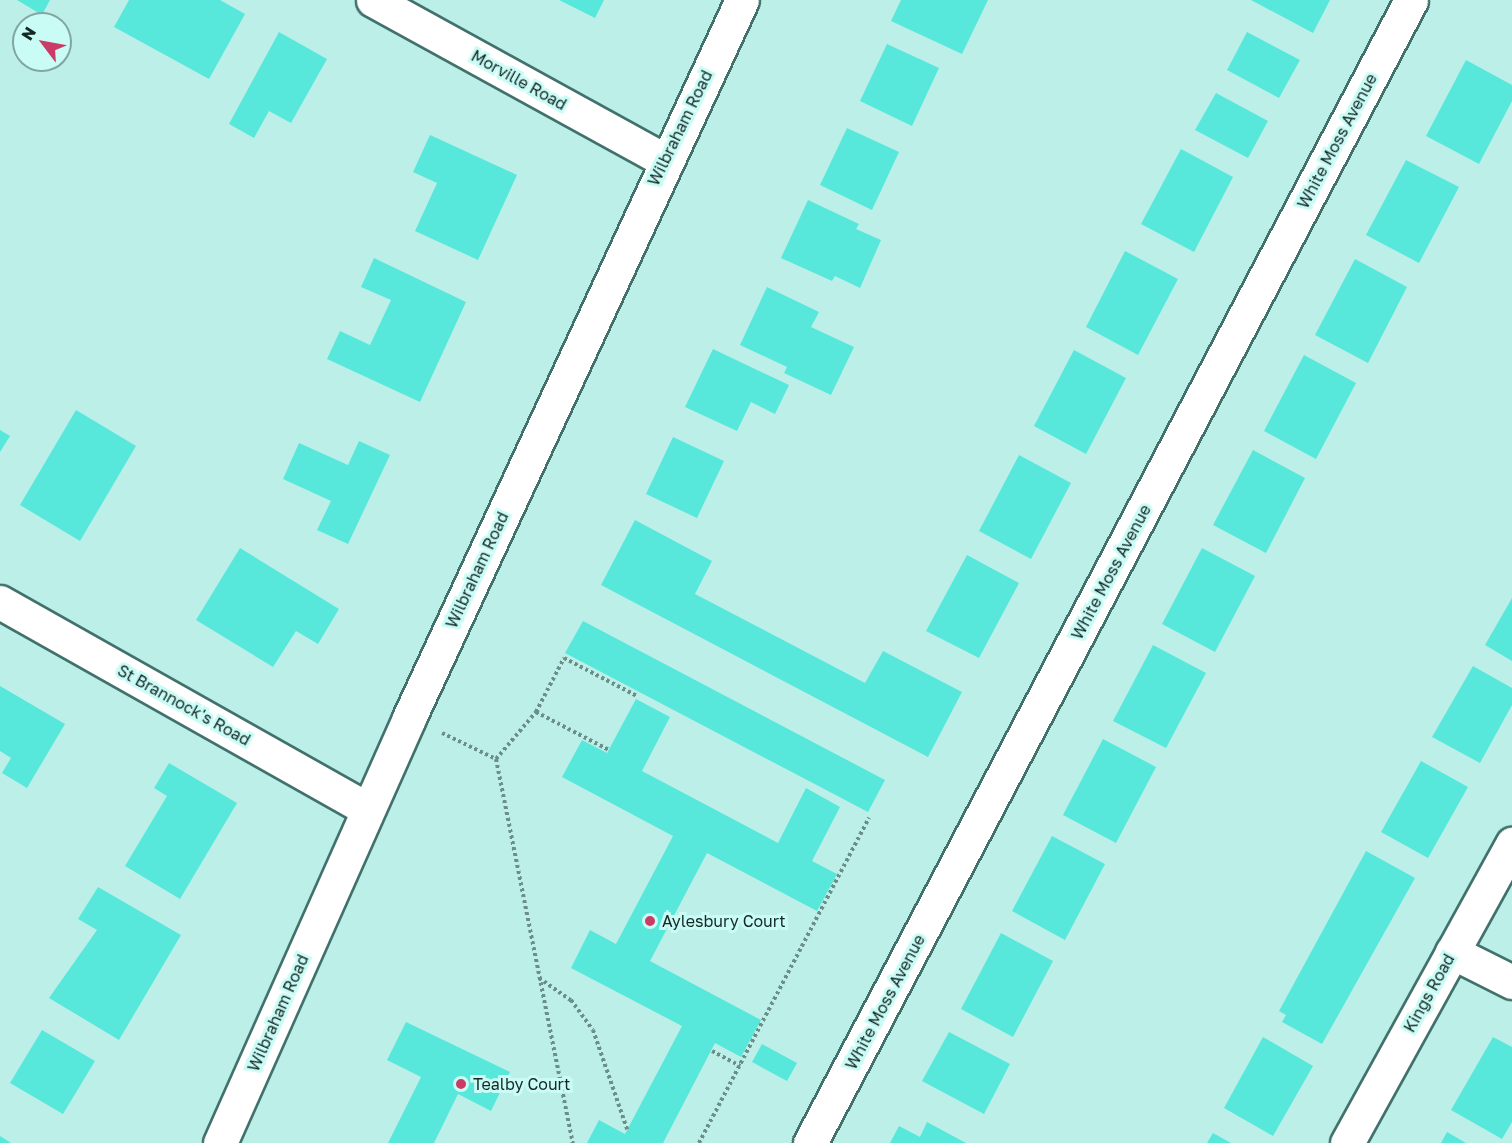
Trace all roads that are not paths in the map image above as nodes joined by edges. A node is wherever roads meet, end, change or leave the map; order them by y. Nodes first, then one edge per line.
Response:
1 (373, 0) edge
2 (742, 0) edge
3 (1411, 0) edge
4 (664, 160) junction
5 (0, 602) edge
6 (368, 809) junction
7 (1512, 844) edge
8 (1452, 952) junction
9 (1512, 982) edge
10 (220, 1143) edge
11 (810, 1143) edge
12 (1347, 1143) edge

1 - 4 main road, Morville Road
2 - 4 main road, Wilbraham Road
3 - 11 main road, White Moss Avenue
4 - 6 main road, Wilbraham Road
5 - 6 main road, St Brannock's Road
6 - 10 main road, Wilbraham Road
7 - 8 main road, Kings Road
8 - 9 main road
8 - 12 main road, Kings Road

